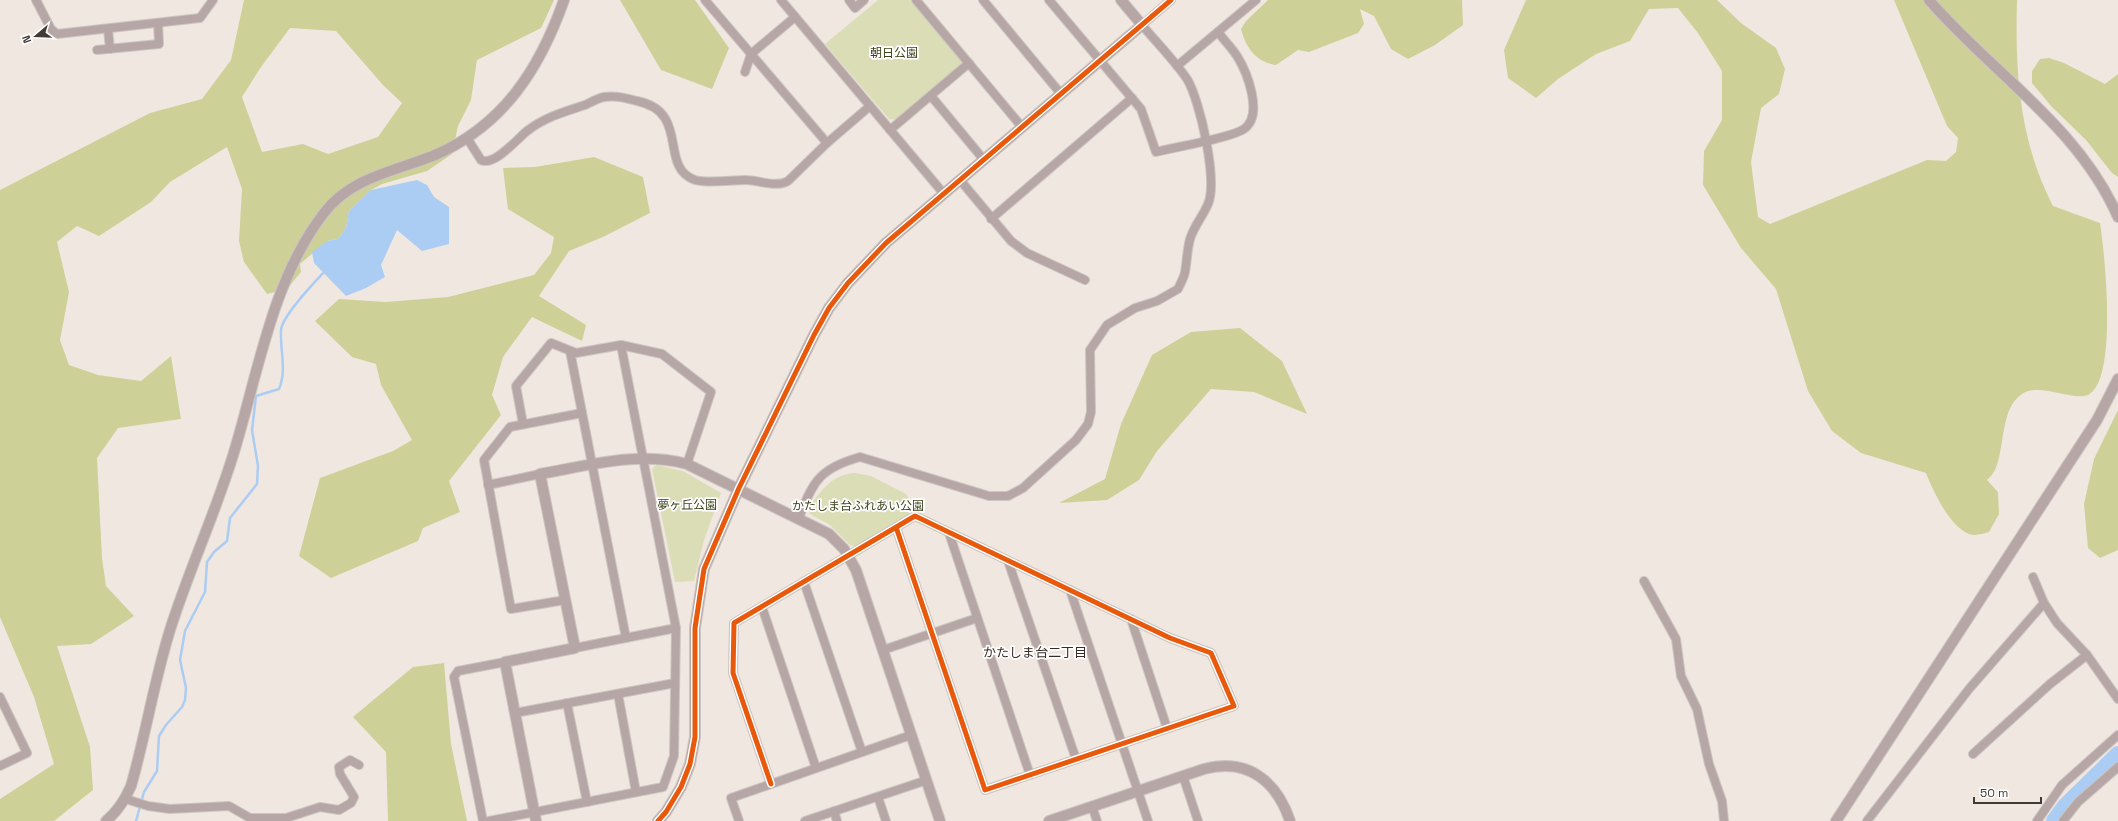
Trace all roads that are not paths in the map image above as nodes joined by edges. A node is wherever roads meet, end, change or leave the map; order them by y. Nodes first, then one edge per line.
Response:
1 (36, 0) edge
2 (213, 0) edge
3 (564, 0) edge
4 (705, 0) edge
5 (781, 0) edge
6 (849, 0) edge
7 (864, 0) edge
8 (916, 0) edge
9 (983, 0) edge
10 (1049, 0) edge
11 (1121, 0) edge
12 (1171, 0) edge
13 (1256, 0) edge
14 (1929, 0) edge
15 (795, 17) junction
16 (158, 23) junction
17 (1142, 25) junction
18 (108, 29) junction
19 (1218, 32) junction
20 (110, 49) junction
21 (98, 50) dead end
22 (751, 54) junction
23 (1100, 61) junction
24 (969, 63) junction
25 (1177, 66) junction
26 (745, 72) dead end
27 (1061, 94) junction
28 (931, 96) junction
29 (1132, 98) junction
30 (870, 106) junction
31 (1022, 127) junction
32 (890, 130) junction
33 (467, 138) junction
34 (1206, 140) junction
35 (827, 143) junction
36 (984, 160) junction
37 (960, 180) junction
38 (944, 194) junction
39 (2118, 217) edge
40 (991, 219) junction
41 (1085, 280) dead end
42 (621, 344) junction
43 (570, 351) junction
44 (2118, 379) edge
45 (582, 413) junction
46 (523, 424) junction
47 (643, 457) junction
48 (592, 464) junction
49 (687, 464) junction
50 (540, 474) junction
51 (488, 485) junction
52 (739, 488) junction
53 (799, 518) junction
54 (896, 528) junction
55 (949, 533) junction
56 (849, 556) junction
57 (1008, 561) junction
58 (2033, 577) dead end
59 (1644, 581) dead end
60 (804, 582) junction
61 (1070, 590) junction
62 (565, 600) junction
63 (2044, 603) junction
64 (762, 607) junction
65 (977, 618) junction
66 (1130, 619) junction
67 (676, 628) junction
68 (932, 633) junction
69 (626, 638) junction
70 (575, 648) junction
71 (883, 650) junction
72 (2087, 655) junction
73 (505, 662) junction
74 (675, 683) junction
75 (618, 694) junction
76 (0, 696) edge
77 (2118, 699) edge
78 (567, 703) junction
79 (3, 712) edge
80 (515, 713) junction
81 (1167, 728) junction
82 (911, 735) junction
83 (2118, 735) edge
84 (1122, 744) junction
85 (862, 752) junction
86 (1973, 754) dead end
87 (1076, 759) junction
88 (360, 765) dead end
89 (0, 766) edge
90 (2118, 767) edge
91 (816, 768) junction
92 (1030, 775) junction
93 (1183, 776) junction
94 (927, 780) junction
95 (771, 784) junction
96 (1138, 791) junction
97 (636, 792) junction
98 (878, 797) junction
99 (129, 800) junction
100 (587, 802) junction
101 (1092, 806) junction
102 (834, 811) junction
103 (535, 817) edge
104 (106, 821) edge
105 (483, 821) edge
106 (489, 821) edge
107 (658, 821) edge
108 (739, 821) edge
109 (805, 821) edge
110 (837, 821) edge
111 (886, 821) edge
112 (940, 821) edge
113 (1049, 821) edge
114 (1097, 821) edge
115 (1148, 821) edge
116 (1198, 821) edge
117 (1290, 821) edge
118 (1724, 821) edge
119 (1836, 821) edge
120 (1867, 821) edge
121 (2037, 821) edge
122 (2063, 821) edge

1 - 18 street
2 - 16 street
3 - 33 street
4 - 22 street
5 - 15 street
6 - 7 street
8 - 24 street
9 - 27 street
10 - 23 street
11 - 17 street
12 - 17 street
13 - 19 street
14 - 39 street
15 - 22 street
15 - 30 street
16 - 18 street
16 - 20 street
17 - 23 street
17 - 25 street
18 - 20 street
19 - 25 street
19 - 34 street
20 - 21 street
22 - 26 street
22 - 35 street
23 - 27 street
23 - 29 street
24 - 28 street
24 - 31 street
25 - 34 street
27 - 31 street
28 - 32 street
28 - 36 street
29 - 34 street
29 - 40 street
30 - 32 street
30 - 35 street
31 - 36 street
32 - 38 street
33 - 35 street
33 - 99 street
34 - 53 street
36 - 37 street
37 - 38 street
37 - 40 street
38 - 52 street
40 - 41 street
42 - 43 street
42 - 47 street
42 - 49 street
43 - 45 street
43 - 46 street
44 - 119 street
45 - 46 street
45 - 48 street
46 - 51 street
47 - 48 street
47 - 49 street
47 - 67 street
48 - 50 street
48 - 69 street
49 - 52 street
50 - 51 street
50 - 62 street
51 - 62 street
52 - 53 street
52 - 107 street
53 - 56 street
54 - 55 street
54 - 56 street
54 - 68 street
55 - 57 street
55 - 65 street
56 - 60 street
56 - 71 street
57 - 61 street
57 - 87 street
58 - 63 street
59 - 118 street
60 - 64 street
60 - 85 street
61 - 66 street
61 - 84 street
62 - 70 street
63 - 72 street
63 - 120 street
64 - 91 street
64 - 95 street
65 - 68 street
65 - 92 street
66 - 81 street
66 - 81 street
67 - 69 street
67 - 74 street
68 - 71 street
68 - 92 street
69 - 70 street
70 - 73 street
71 - 82 street
72 - 77 street
72 - 86 street
73 - 80 street
73 - 105 street
74 - 75 street
74 - 97 street
75 - 78 street
75 - 97 street
76 - 79 street
78 - 80 street
78 - 100 street
79 - 89 street
80 - 103 street
81 - 84 street
82 - 85 street
82 - 94 street
83 - 121 street
84 - 87 street
84 - 96 street
85 - 91 street
87 - 92 street
88 - 99 street
90 - 122 street
91 - 95 street
93 - 96 street
93 - 116 street
93 - 117 street
94 - 98 street
94 - 112 street
95 - 108 street
96 - 101 street
96 - 115 street
97 - 100 street
98 - 102 street
98 - 111 street
99 - 104 street
100 - 103 street
101 - 113 street
101 - 114 street
102 - 109 street
102 - 110 street
103 - 106 street

